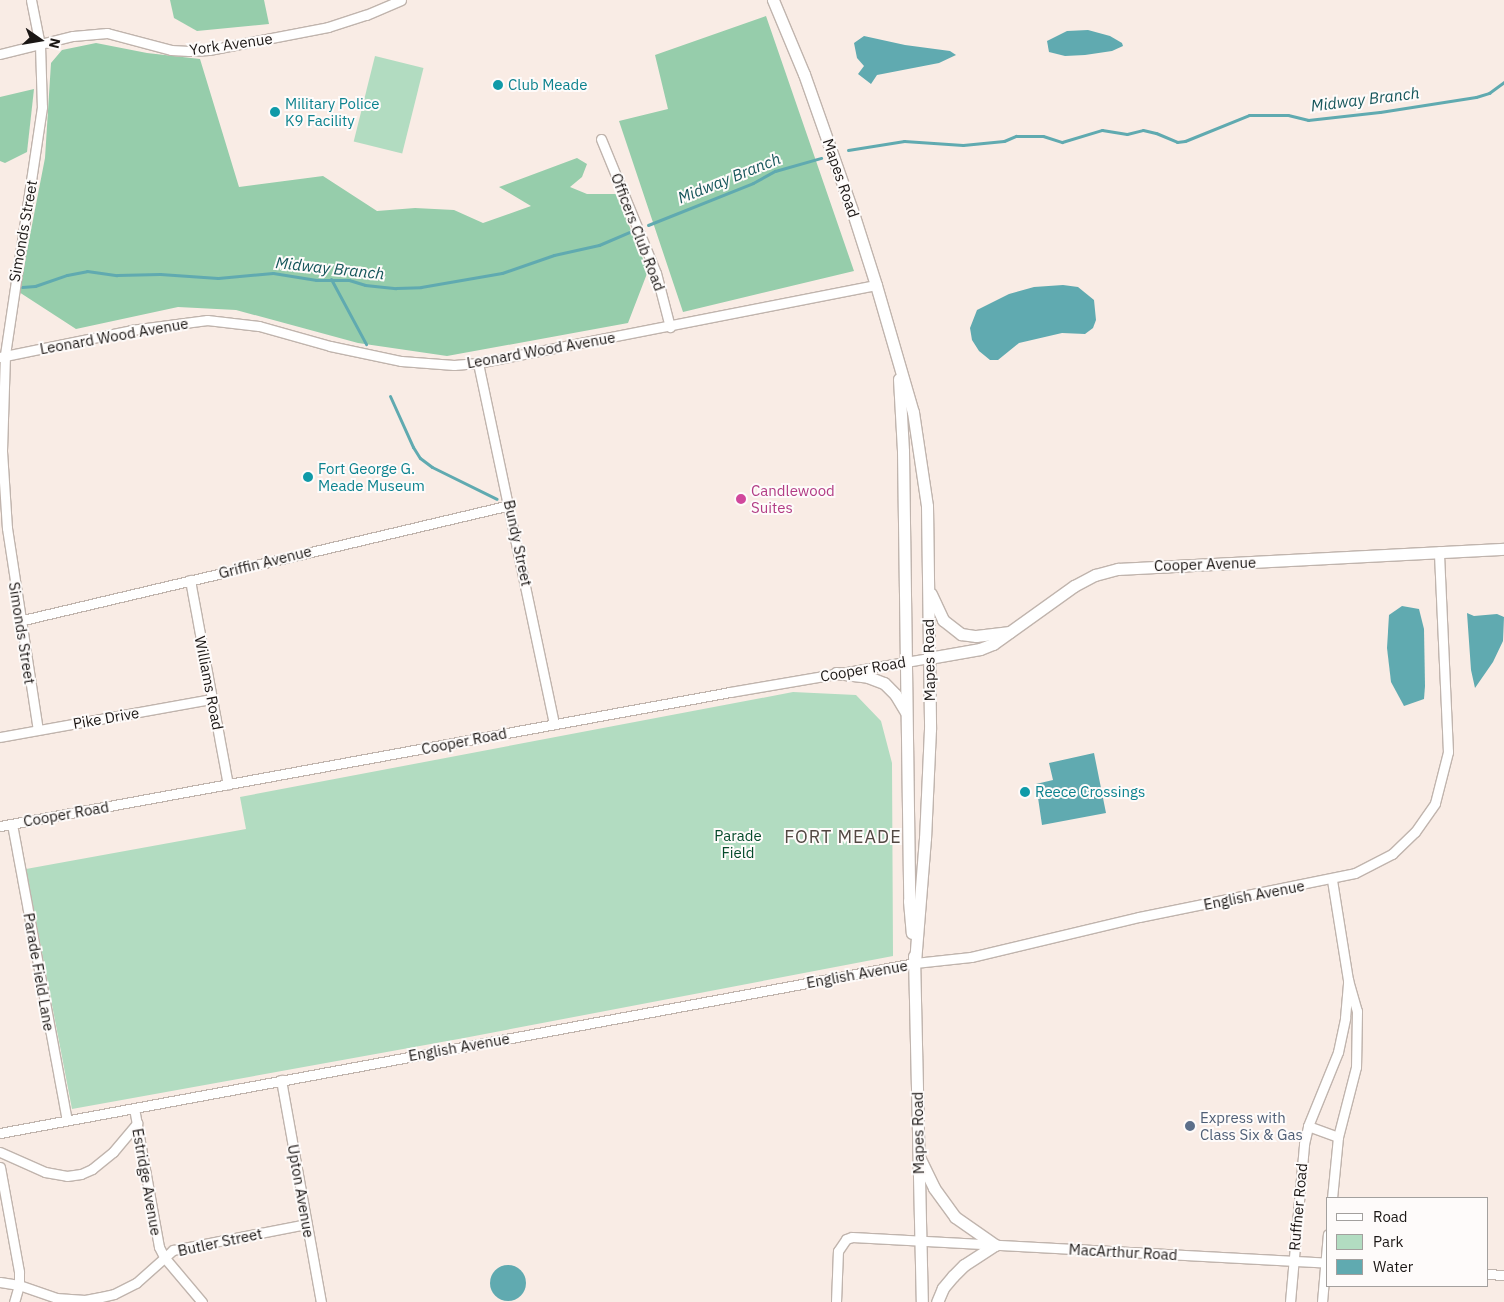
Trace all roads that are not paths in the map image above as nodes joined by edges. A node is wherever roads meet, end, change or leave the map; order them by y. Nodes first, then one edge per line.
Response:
1 (31, 0) edge
2 (399, 0) edge
3 (773, 0) edge
4 (40, 45) junction
5 (0, 54) edge
6 (601, 139) dead end
7 (876, 285) junction
8 (670, 326) junction
9 (3, 356) edge
10 (898, 360) junction
11 (478, 363) junction
12 (510, 505) junction
13 (1504, 549) edge
14 (1439, 551) junction
15 (190, 580) junction
16 (928, 586) junction
17 (20, 621) junction
18 (1012, 631) junction
19 (929, 658) junction
20 (906, 661) junction
21 (836, 673) junction
22 (212, 699) junction
23 (907, 716) junction
24 (554, 724) junction
25 (38, 730) junction
26 (0, 737) edge
27 (228, 785) junction
28 (12, 824) junction
29 (0, 826) edge
30 (1332, 880) junction
31 (915, 963) junction
32 (1348, 980) junction
33 (1338, 1052) junction
34 (1356, 1058) junction
35 (281, 1080) junction
36 (134, 1108) junction
37 (67, 1120) junction
38 (137, 1123) junction
39 (1308, 1126) junction
40 (0, 1132) edge
41 (1338, 1137) junction
42 (0, 1152) edge
43 (918, 1155) junction
44 (0, 1167) edge
45 (1332, 1197) edge
46 (307, 1224) junction
47 (921, 1241) junction
48 (995, 1245) junction
49 (164, 1257) junction
50 (1293, 1260) junction
51 (1326, 1263) edge
52 (1489, 1274) edge
53 (1504, 1275) edge
54 (0, 1282) edge
55 (19, 1285) junction
56 (14, 1302) edge
57 (202, 1302) edge
58 (321, 1302) edge
59 (836, 1302) edge
60 (922, 1302) edge
61 (937, 1302) edge
62 (1290, 1302) edge
63 (1322, 1302) edge

1 - 4 street, Simonds Street
2 - 4 street, York Avenue
3 - 7 street, Mapes Road
4 - 5 street, York Avenue
4 - 9 street, Simonds Street
6 - 8 street, Officers Club Road
7 - 8 street, Leonard Wood Avenue
7 - 10 street, Mapes Road
8 - 11 street, Leonard Wood Avenue
9 - 11 street, Leonard Wood Avenue
9 - 17 street, Simonds Street
10 - 16 street, Mapes Road
10 - 20 street, Mapes Road
11 - 12 street, Bundy Street
12 - 15 street, Griffin Avenue
12 - 24 street, Bundy Street
13 - 14 street, Cooper Avenue
14 - 18 street, Cooper Avenue
14 - 30 street, English Avenue
15 - 17 street, Griffin Avenue
15 - 22 street, Williams Road
16 - 18 street
16 - 19 street, Mapes Road
17 - 25 street, Simonds Street
18 - 19 street, Cooper Avenue
19 - 20 street, Cooper Road
19 - 31 street, Mapes Road
20 - 21 street, Cooper Road
20 - 23 street, Mapes Road
21 - 23 street
21 - 24 street, Cooper Road
22 - 25 street, Pike Drive
22 - 27 street, Williams Road
23 - 31 street, Mapes Road
24 - 27 street, Cooper Road
25 - 26 street, Pike Drive
27 - 28 street, Cooper Road
28 - 29 street, Cooper Road
28 - 37 street, Parade Field Lane
30 - 31 street, English Avenue
30 - 32 street, Ruffner Road
31 - 35 street, English Avenue
31 - 43 street, Mapes Road
32 - 33 street, Ruffner Road
32 - 34 street, Ruffner Road
33 - 34 street
33 - 39 street, Ruffner Road
34 - 41 street, Ruffner Road
35 - 36 street, English Avenue
35 - 46 street, Upton Avenue
36 - 37 street, English Avenue
36 - 38 street, Estridge Avenue
37 - 40 street, English Avenue
38 - 42 street
38 - 49 street, Estridge Avenue
39 - 41 street
39 - 50 street, Ruffner Road
41 - 45 street, Ruffner Road
43 - 47 street, Mapes Road
43 - 48 street
44 - 55 street
46 - 49 street, Butler Street
46 - 58 street, Upton Avenue
47 - 48 street, MacArthur Road
47 - 59 street, MacArthur Road
47 - 60 street, Mapes Road
48 - 50 street, MacArthur Road
48 - 61 street
49 - 55 street, Butler Street
49 - 57 street, Estridge Avenue
50 - 51 street, MacArthur Road
50 - 62 street, Ruffner Road
51 - 63 street
52 - 53 street
54 - 55 street, Butler Street
55 - 56 street

